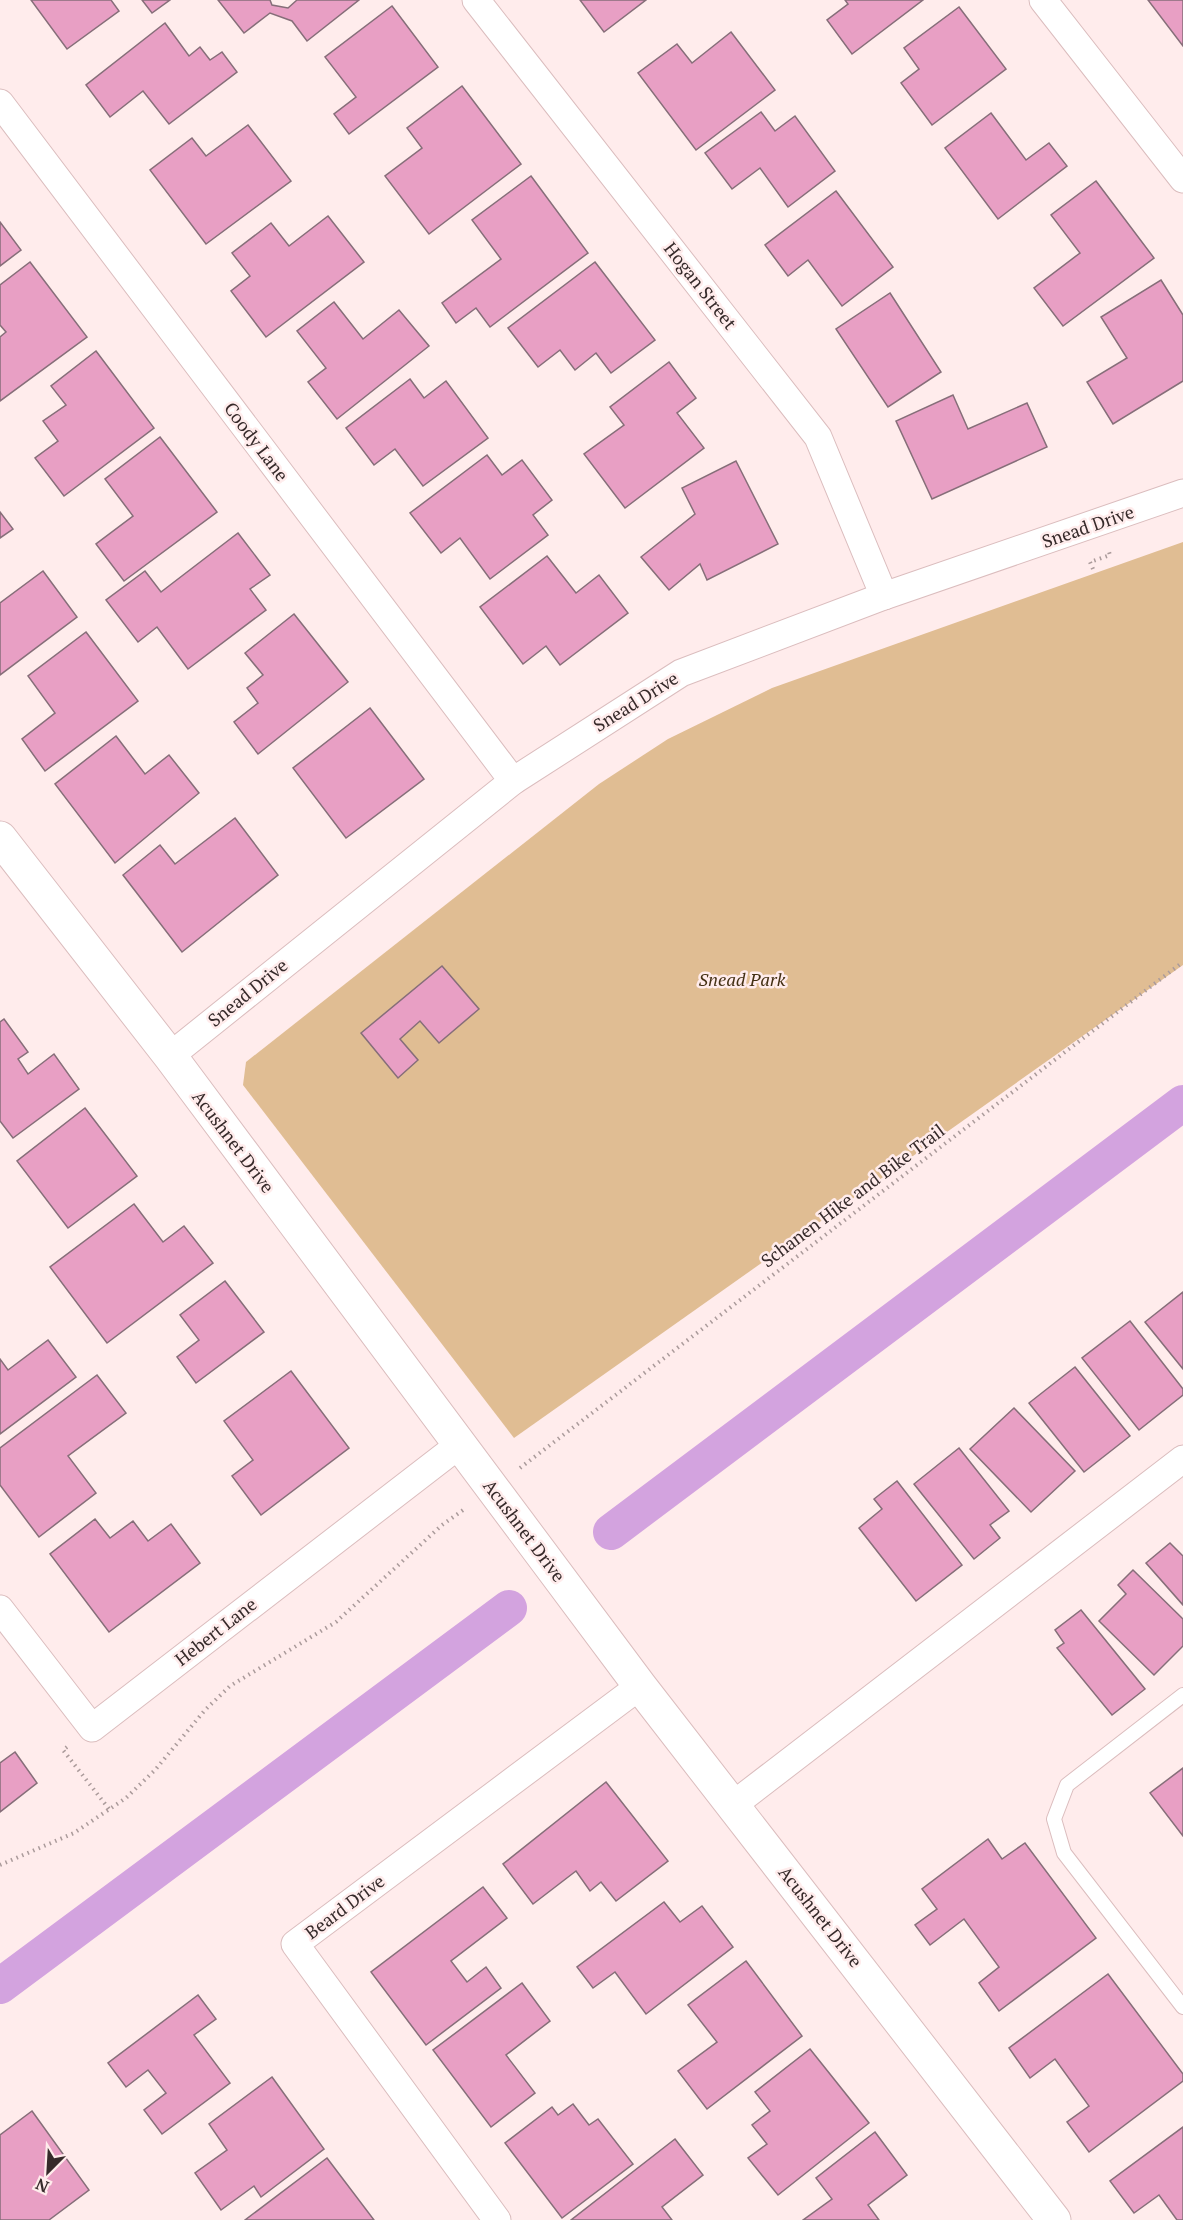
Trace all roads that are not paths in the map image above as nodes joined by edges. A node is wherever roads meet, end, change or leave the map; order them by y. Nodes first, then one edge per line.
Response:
1 (477, 0) edge
2 (1043, 0) edge
3 (0, 103) edge
4 (1183, 179) edge
5 (1183, 493) edge
6 (884, 596) junction
7 (513, 781) junction
8 (0, 838) edge
9 (170, 1056) junction
10 (459, 1444) junction
11 (1183, 1459) edge
12 (0, 1609) edge
13 (640, 1686) junction
14 (1183, 1695) edge
15 (733, 1805) junction
16 (1183, 2007) edge
17 (497, 2220) edge
18 (1054, 2220) edge

1 - 6 street, Hogan Street
2 - 4 street
3 - 7 street, Coody Lane
5 - 6 street, Snead Drive
6 - 7 street, Snead Drive
7 - 9 street, Snead Drive
8 - 9 street, Acushnet Drive
9 - 10 street, Acushnet Drive
10 - 12 street, Hebert Lane
10 - 13 street, Acushnet Drive
11 - 15 street
13 - 15 street, Acushnet Drive
13 - 17 street, Beard Drive
14 - 16 lane
15 - 18 street, Acushnet Drive

